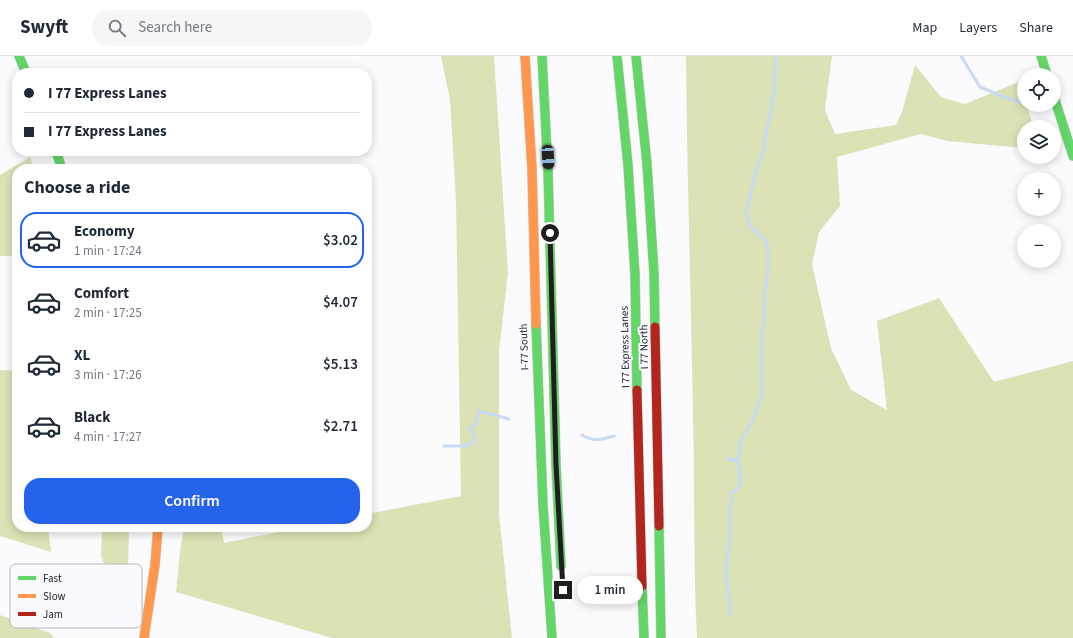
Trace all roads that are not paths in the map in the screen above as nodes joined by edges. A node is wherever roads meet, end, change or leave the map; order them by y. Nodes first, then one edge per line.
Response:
1 (19, 56) edge
2 (525, 56) edge
3 (542, 56) edge
4 (617, 56) edge
5 (636, 56) edge
6 (1041, 56) edge
7 (24, 68) edge
8 (1045, 68) edge
9 (1059, 112) edge
10 (1073, 156) edge
11 (158, 532) edge
12 (562, 576) dead end
13 (144, 638) edge
14 (552, 638) edge
15 (644, 638) edge
16 (661, 638) edge

1 - 7 main road
2 - 14 main road, I-77 South
3 - 12 main road
4 - 15 main road, I 77 Express Lanes
5 - 16 main road, I 77 North
6 - 8 main road
9 - 10 main road
11 - 13 main road

